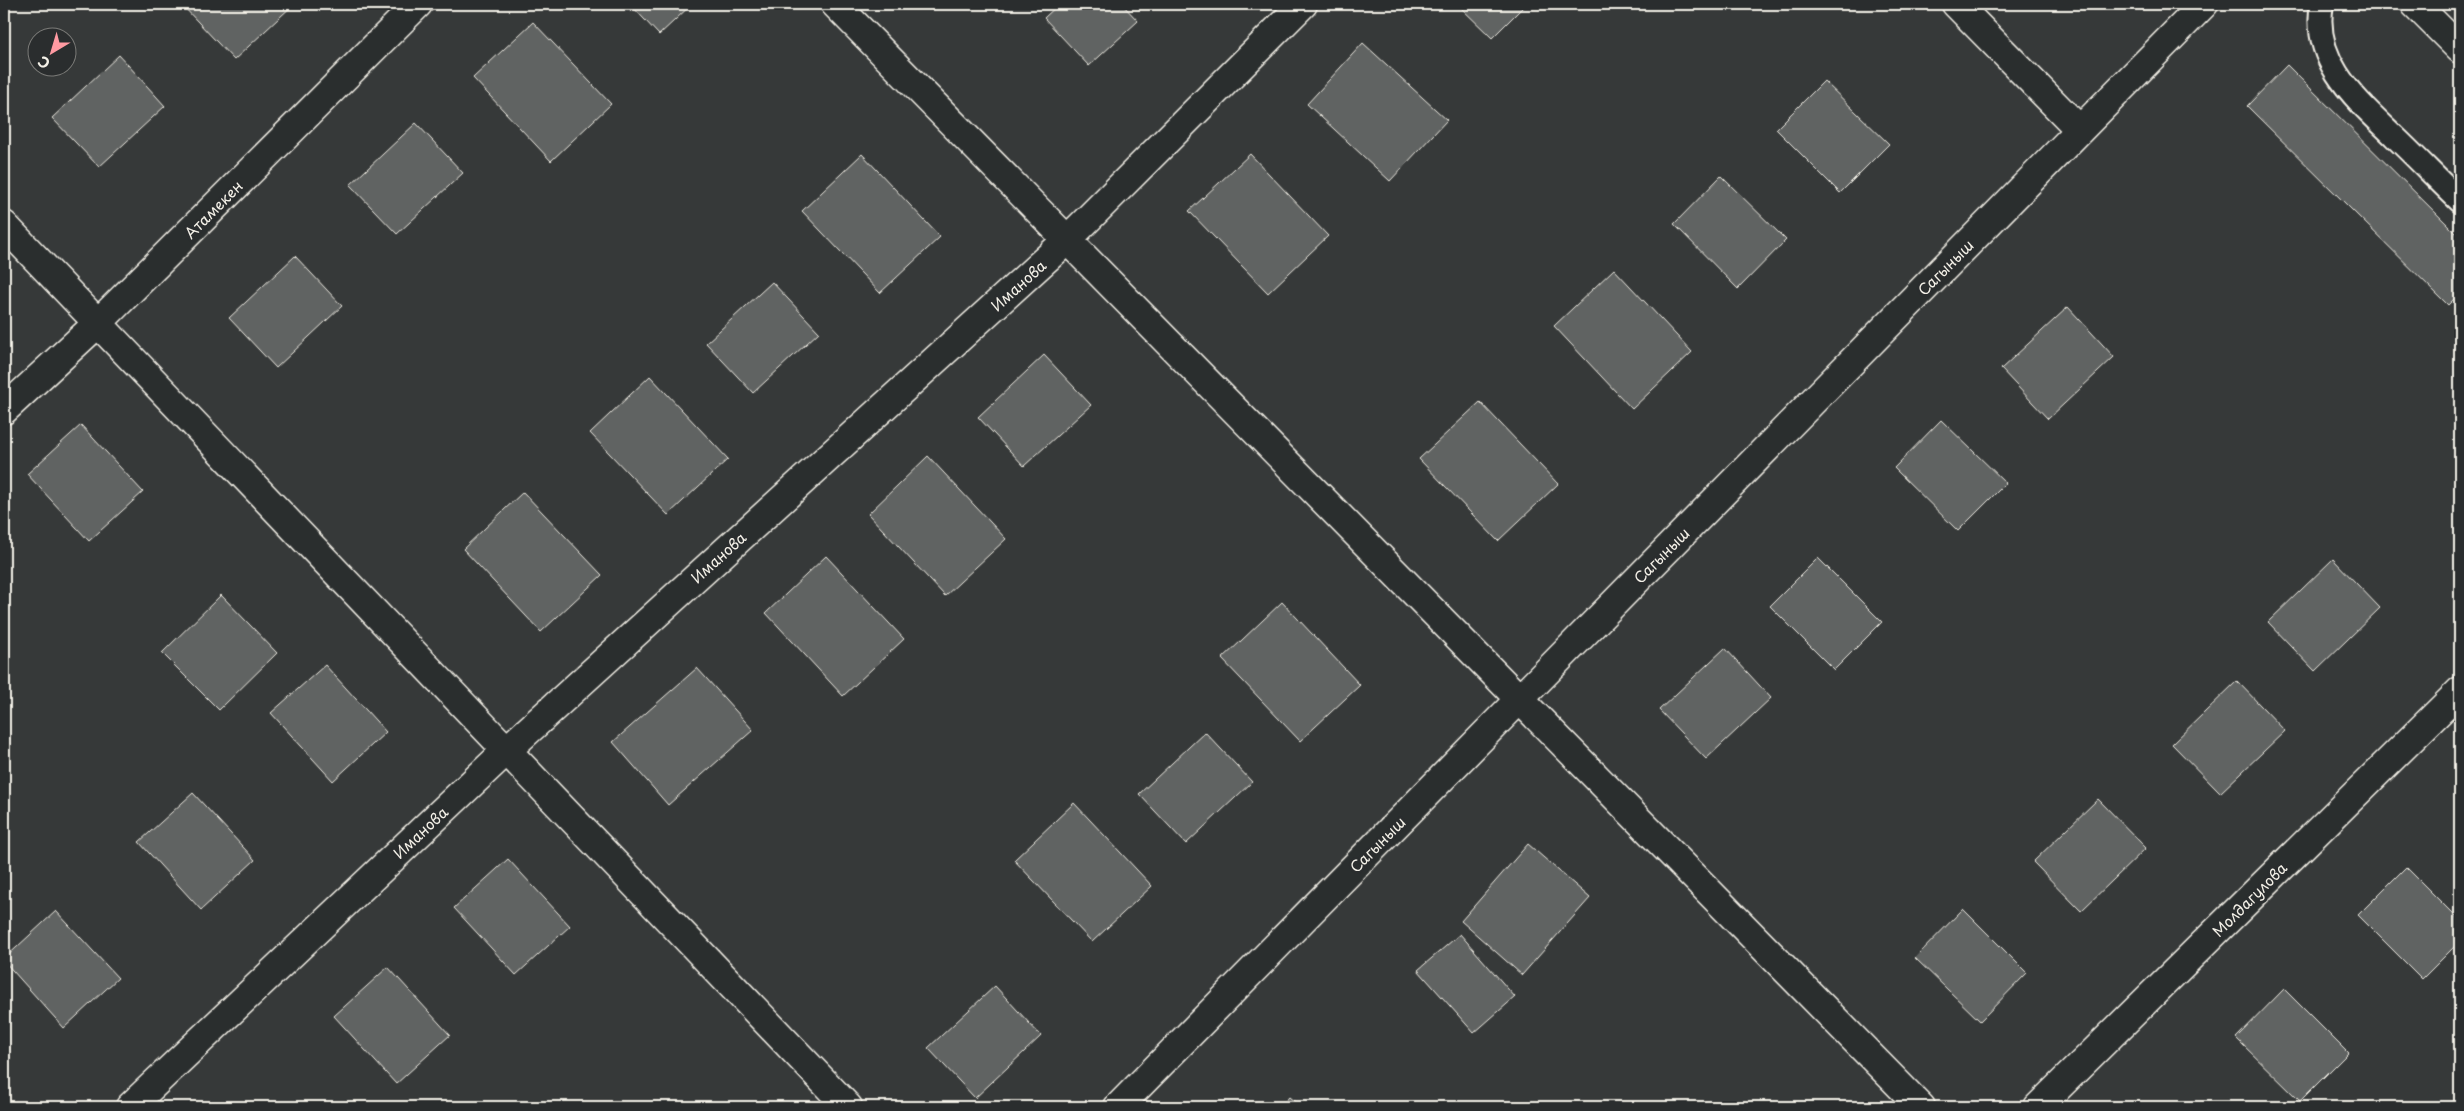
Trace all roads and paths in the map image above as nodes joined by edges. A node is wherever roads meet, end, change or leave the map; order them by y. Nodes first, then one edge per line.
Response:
1 (418, 4) edge
2 (835, 4) edge
3 (1303, 4) edge
4 (1956, 4) edge
5 (2204, 4) edge
6 (2322, 4) edge
7 (2415, 4) edge
8 (2460, 49) edge
9 (2080, 130) junction
10 (2460, 201) edge
11 (4, 225) edge
12 (1067, 240) junction
13 (98, 323) junction
14 (4, 410) edge
15 (2460, 691) edge
16 (1519, 700) junction
17 (507, 750) junction
18 (130, 1107) edge
19 (848, 1107) edge
20 (1118, 1107) edge
21 (1921, 1107) edge
22 (2038, 1107) edge

1 - 13 street, Атамекен
2 - 12 street
3 - 12 street, Иманова
4 - 9 street
5 - 9 street, Сагыныш
6 - 10 lane
7 - 8 street
9 - 16 street, Сагыныш
11 - 13 street
12 - 16 street
12 - 17 street, Иманова
13 - 14 street, Атамекен
13 - 17 street
15 - 22 street, Молдагулова
16 - 20 street, Сагыныш
16 - 21 street
17 - 18 street, Иманова
17 - 19 street

